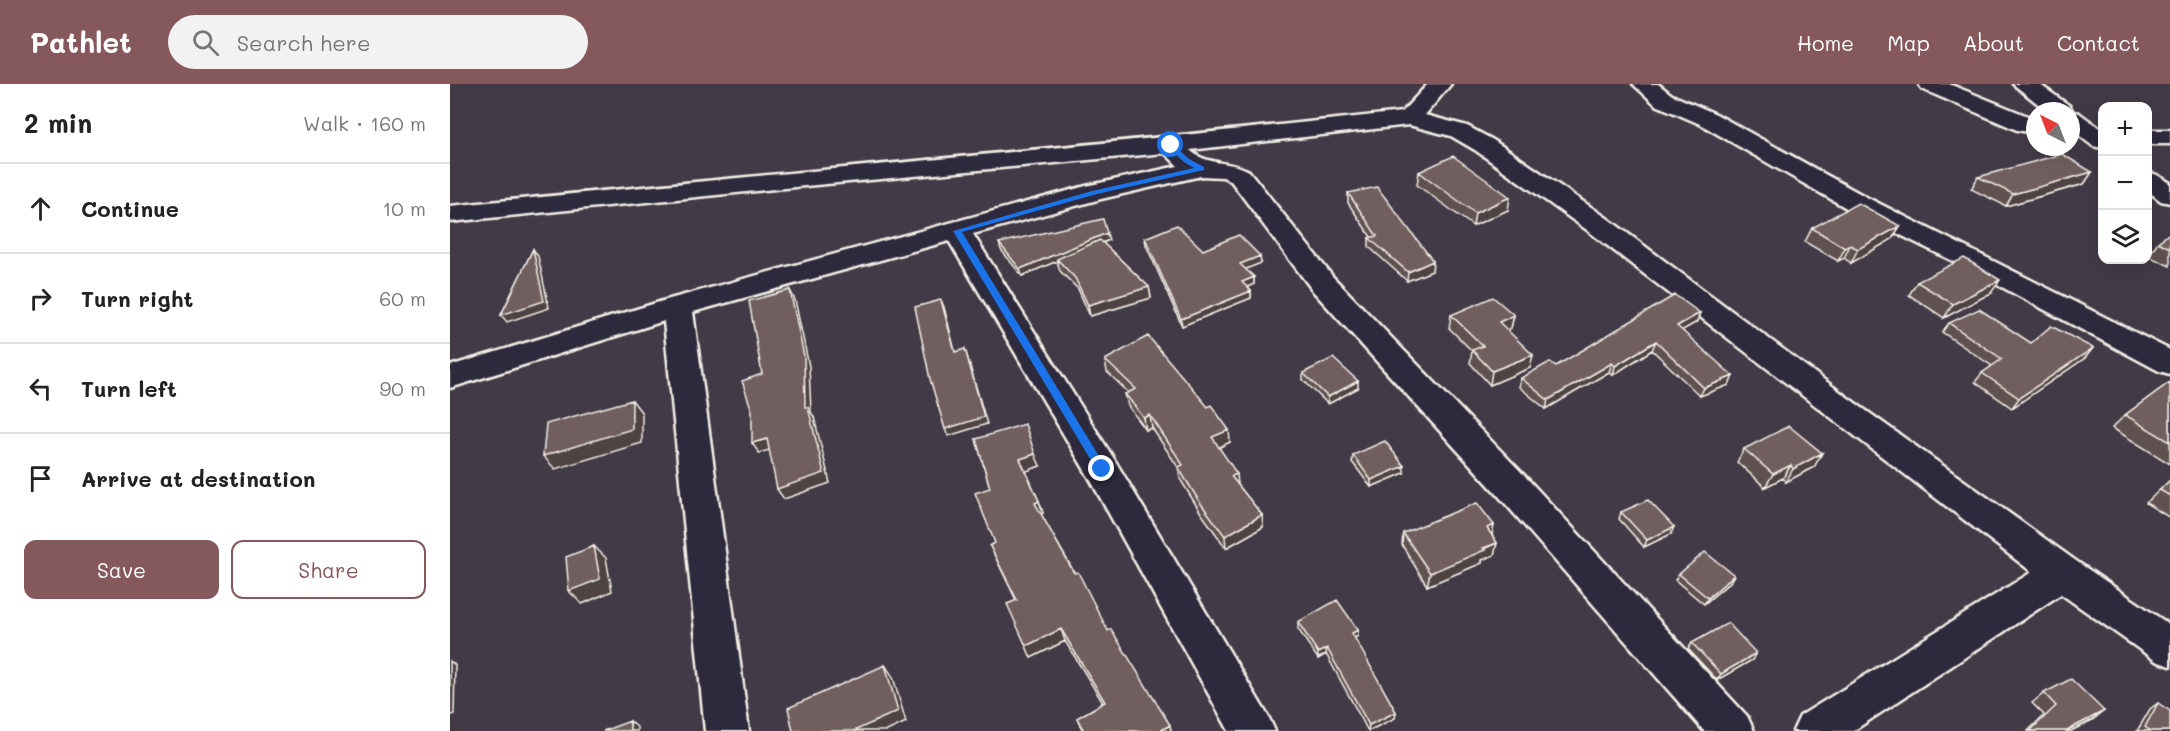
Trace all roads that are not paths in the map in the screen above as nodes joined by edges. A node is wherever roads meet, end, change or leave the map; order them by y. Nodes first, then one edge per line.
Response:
1 (1440, 84) edge
2 (1644, 84) edge
3 (1930, 84) edge
4 (2025, 84) edge
5 (2050, 102) edge
6 (1409, 118) junction
7 (2080, 123) edge
8 (2026, 124) edge
9 (2080, 133) edge
10 (2098, 136) edge
11 (2098, 137) edge
12 (2152, 137) edge
13 (2170, 137) edge
14 (1171, 145) junction
15 (2080, 150) edge
16 (2098, 159) edge
17 (1201, 168) junction
18 (450, 214) edge
19 (957, 231) junction
20 (677, 307) junction
21 (2170, 363) edge
22 (450, 377) edge
23 (2062, 573) junction
24 (2170, 648) edge
25 (727, 731) edge
26 (1252, 731) edge
27 (1732, 731) edge
28 (1815, 731) edge

1 - 6 street
2 - 21 street
3 - 8 street
4 - 5 street
6 - 14 street
6 - 23 street
7 - 10 street
9 - 11 street
12 - 13 street
14 - 17 street
14 - 18 street
15 - 16 street
17 - 19 street
17 - 27 street
19 - 20 street
19 - 26 street
20 - 22 street
20 - 25 street
23 - 24 street
23 - 28 street

